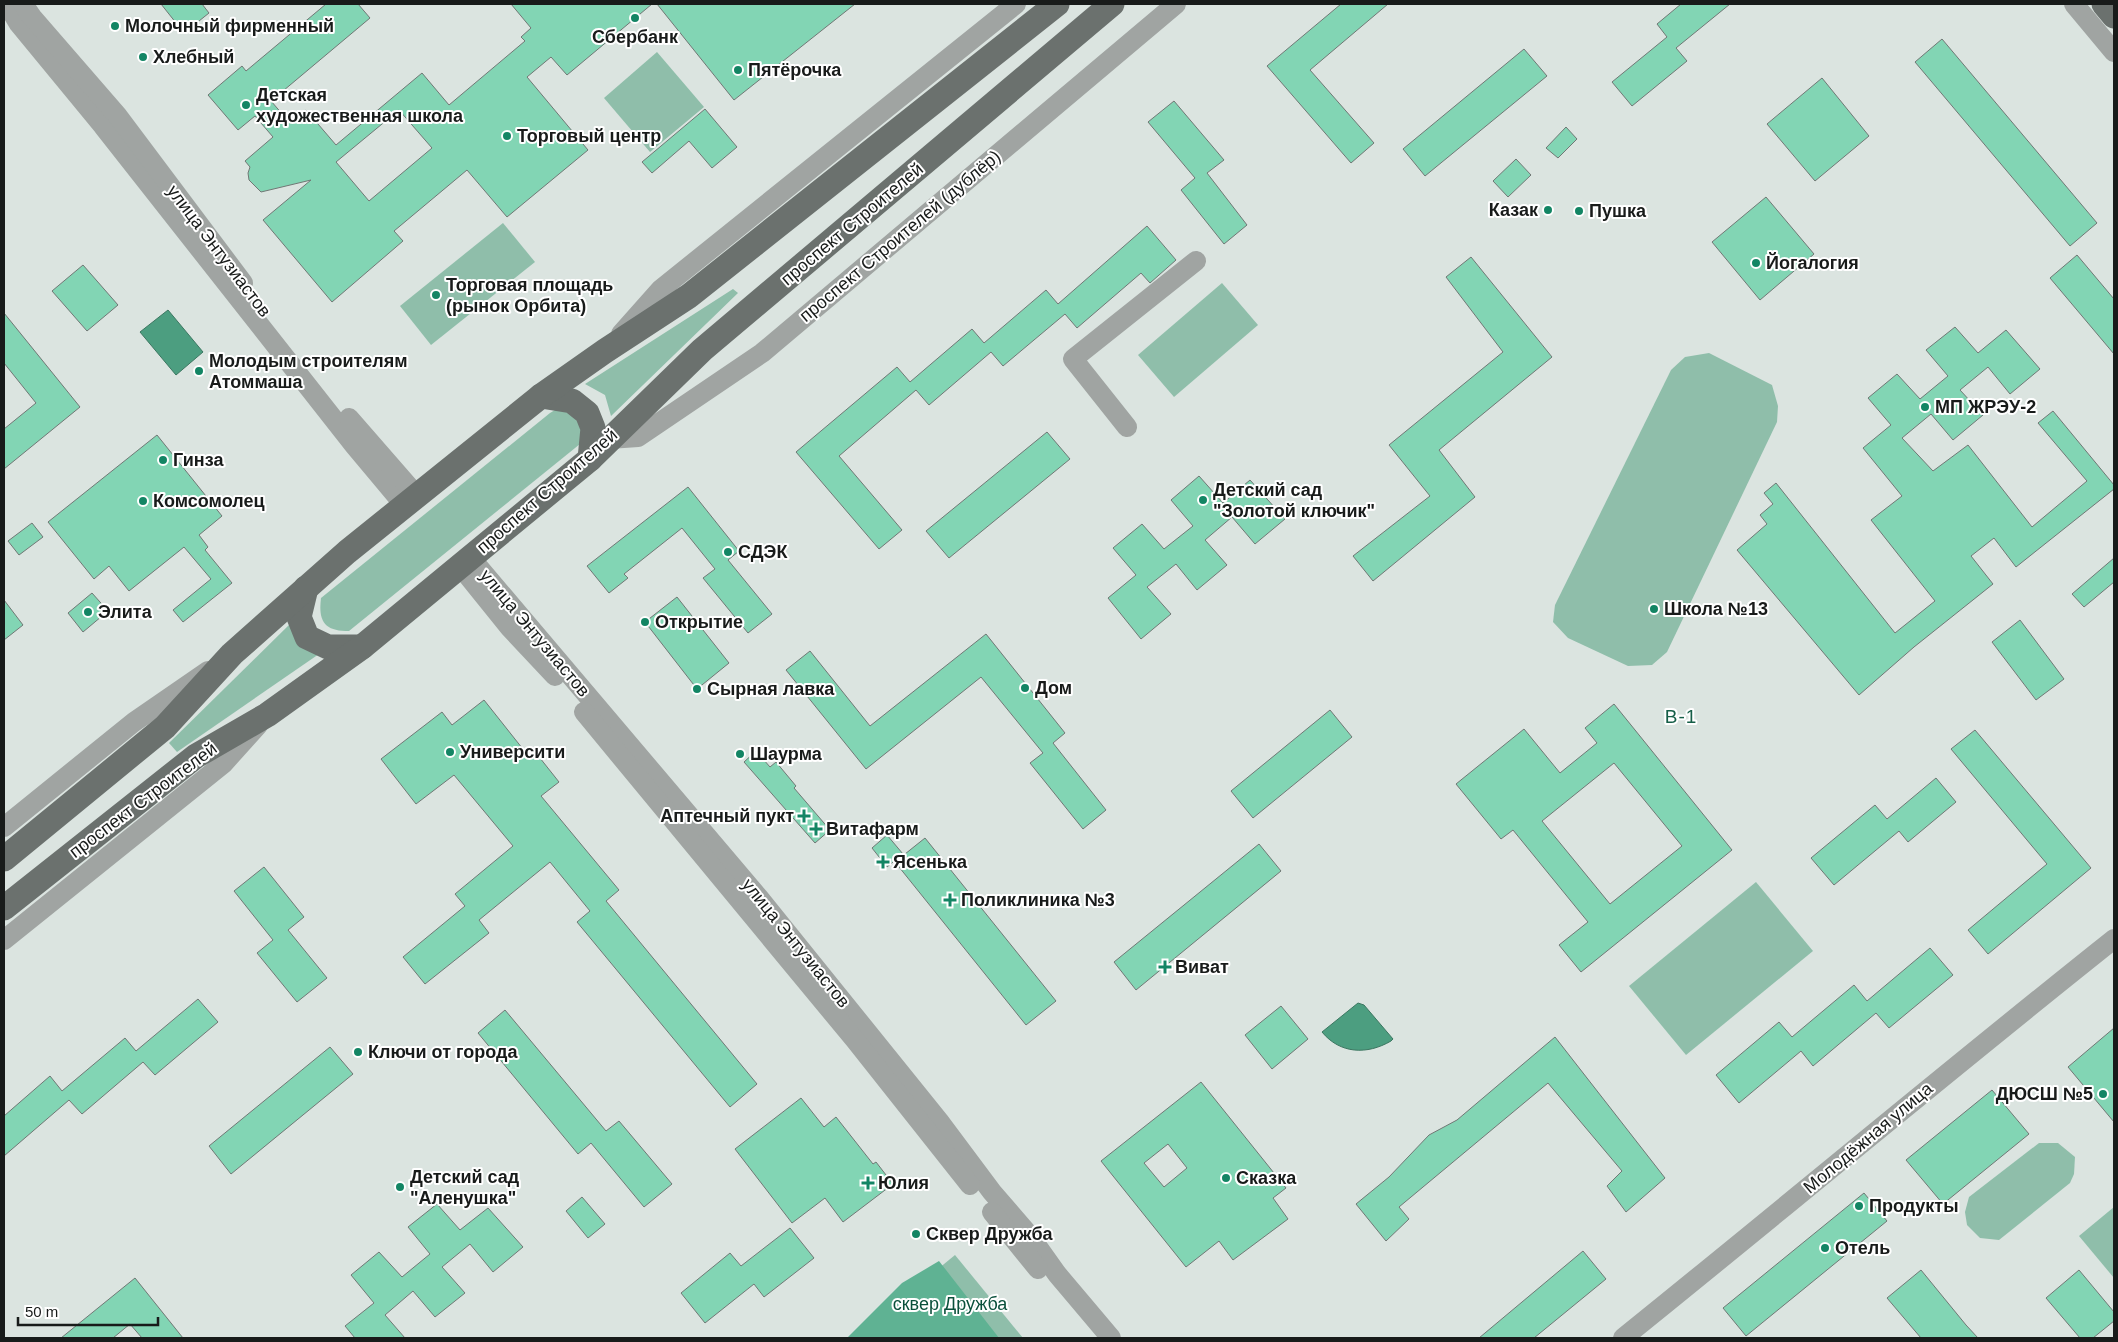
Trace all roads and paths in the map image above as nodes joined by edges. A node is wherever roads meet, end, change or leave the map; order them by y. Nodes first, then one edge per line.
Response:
1 (6, 4) edge
2 (23, 4) edge
3 (1016, 4) edge
4 (1057, 4) edge
5 (1112, 4) edge
6 (1176, 4) edge
7 (2074, 4) edge
8 (2104, 4) edge
9 (2114, 16) edge
10 (2114, 52) edge
11 (1196, 260) dead end
12 (605, 351) junction
13 (542, 396) junction
14 (1127, 427) dead end
15 (608, 439) junction
16 (590, 459) junction
17 (411, 501) junction
18 (465, 561) junction
19 (306, 588) junction
20 (362, 647) junction
21 (232, 654) junction
22 (267, 715) junction
23 (4, 827) edge
24 (4, 859) edge
25 (4, 908) edge
26 (2114, 939) edge
27 (4, 940) edge
28 (933, 1126) junction
29 (1094, 1338) edge
30 (1111, 1338) edge
31 (1623, 1338) edge

1 - 17 street
2 - 17 street, улица Энтузиастов
3 - 12 street
4 - 12 main road
5 - 15 main road, проспект Строителей
6 - 15 street, проспект Строителей (дублёр)
7 - 10 street
8 - 9 main road
11 - 14 street
12 - 13 main road
13 - 16 main road
13 - 17 main road
15 - 16 main road, проспект Строителей
16 - 18 main road, проспект Строителей
17 - 19 main road
18 - 20 main road, проспект Строителей
18 - 28 street, улица Энтузиастов
19 - 20 main road
19 - 21 main road
20 - 22 main road, проспект Строителей
21 - 23 street
21 - 24 main road
22 - 25 main road, проспект Строителей
22 - 27 street
26 - 31 street, Молодёжная улица
28 - 29 street
28 - 30 street, улица Энтузиастов

